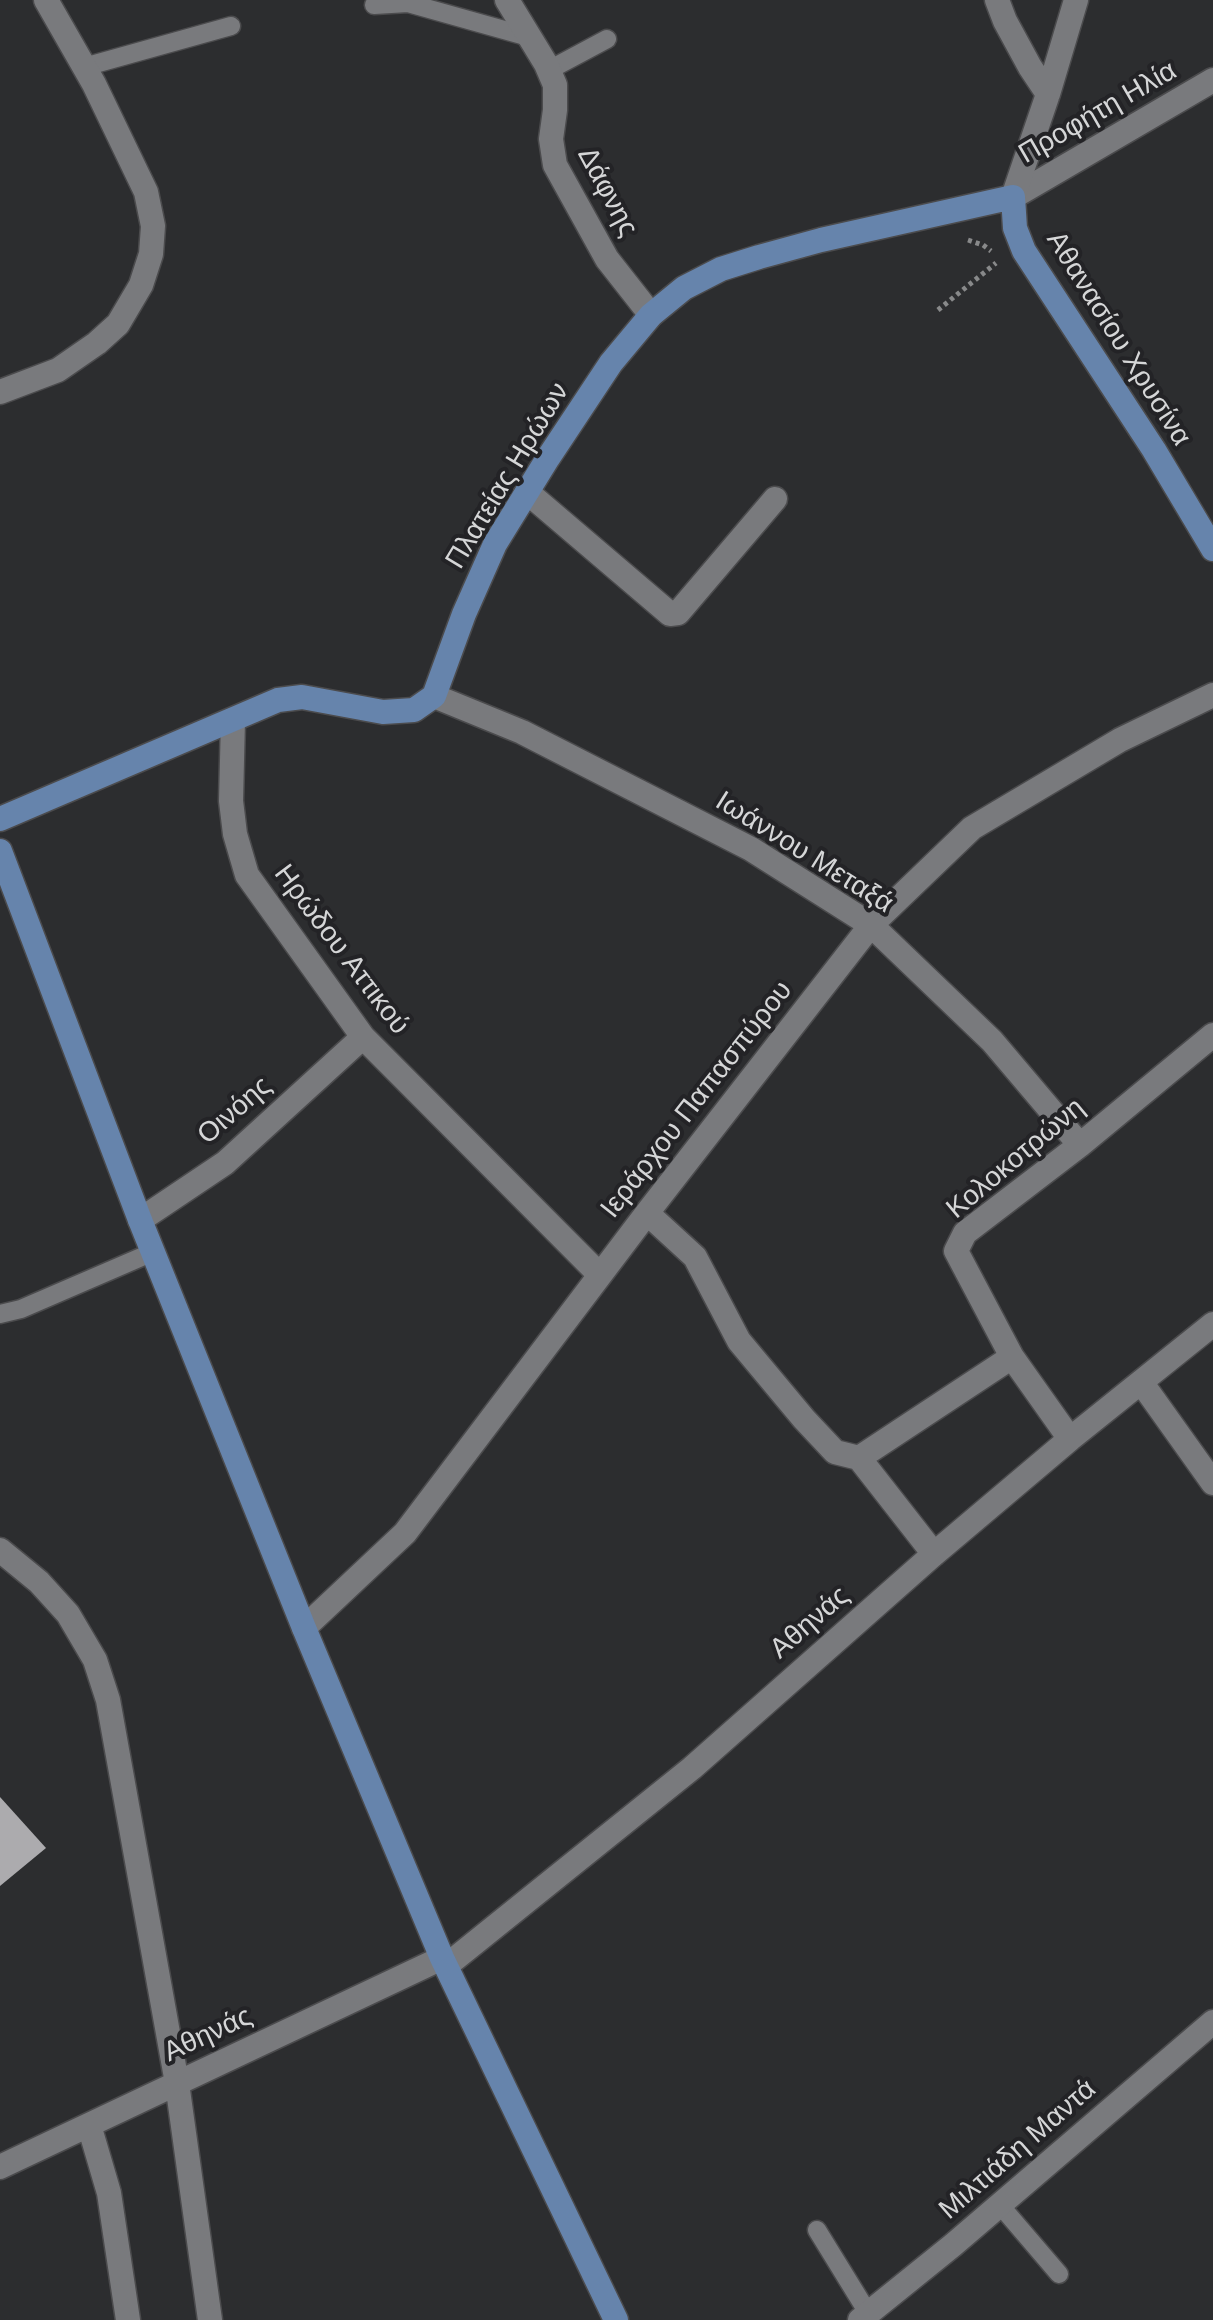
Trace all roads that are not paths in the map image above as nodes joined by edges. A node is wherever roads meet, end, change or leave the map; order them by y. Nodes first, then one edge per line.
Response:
1 (46, 0) edge
2 (507, 0) edge
3 (997, 0) edge
4 (1076, 0) edge
5 (405, 2) edge
6 (374, 5) dead end
7 (231, 26) dead end
8 (529, 37) junction
9 (607, 39) dead end
10 (84, 67) junction
11 (549, 70) junction
12 (1213, 80) edge
13 (1048, 94) junction
14 (1013, 197) junction
15 (651, 315) junction
16 (0, 392) edge
17 (527, 492) junction
18 (775, 499) dead end
19 (1213, 549) edge
20 (1213, 695) edge
21 (434, 696) junction
22 (233, 720) junction
23 (0, 819) edge
24 (0, 851) edge
25 (871, 925) junction
26 (1213, 1035) edge
27 (363, 1037) junction
28 (1080, 1145) junction
29 (647, 1213) junction
30 (140, 1220) junction
31 (153, 1252) junction
32 (600, 1275) junction
33 (0, 1314) edge
34 (1213, 1324) edge
35 (1012, 1357) junction
36 (1141, 1382) junction
37 (1070, 1439) junction
38 (859, 1458) junction
39 (1213, 1483) edge
40 (0, 1550) edge
41 (934, 1554) junction
42 (304, 1628) junction
43 (444, 1962) junction
44 (1213, 2022) edge
45 (177, 2083) junction
46 (89, 2125) junction
47 (0, 2167) edge
48 (1000, 2205) junction
49 (817, 2230) dead end
50 (1059, 2274) dead end
51 (864, 2317) edge
52 (128, 2320) edge
53 (210, 2320) edge
54 (616, 2320) edge

1 - 10 street
2 - 8 street, Δάφνης
3 - 13 street
4 - 13 street
5 - 6 lane
5 - 8 lane
7 - 10 lane
8 - 11 street, Δάφνης
9 - 11 lane
10 - 16 street
11 - 15 street, Δάφνης
12 - 14 street, Προφήτη Ηλία
13 - 14 street
14 - 15 main road, Πλατείας Ηρώων
14 - 19 main road, Αθανασίου Χρυσίνα
15 - 17 main road, Πλατείας Ηρώων
17 - 18 street
17 - 21 main road, Πλατείας Ηρώων
20 - 25 street, Ιεράρχου Παπασπύρου
21 - 22 main road
21 - 25 street, Ιωάννου Μεταξά
22 - 23 main road
22 - 27 street, Ηρώδου Αττικού
24 - 30 main road
25 - 28 street, Ιωάννου Μεταξά
25 - 29 street, Ιεράρχου Παπασπύρου
26 - 28 street, Κολοκοτρώνη
27 - 30 street, Οινόης
27 - 32 street, Ηρώδου Αττικού
28 - 35 street, Κολοκοτρώνη
29 - 32 street, Ιεράρχου Παπασπύρου
29 - 38 street
30 - 31 main road
31 - 33 lane
31 - 42 main road
32 - 42 street, Ιεράρχου Παπασπύρου
34 - 36 street, Αθηνάς
35 - 37 street, Κολοκοτρώνη
35 - 38 street
36 - 37 street, Αθηνάς
36 - 39 street
37 - 41 street, Αθηνάς
38 - 41 street
40 - 45 street
41 - 43 street, Αθηνάς
42 - 43 main road
43 - 45 street, Αθηνάς
43 - 54 main road
44 - 48 street, Μιλτιάδη Μαντά
45 - 46 street, Αθηνάς
45 - 53 street
46 - 47 street, Αθηνάς
46 - 52 street
48 - 50 lane
48 - 51 street, Μιλτιάδη Μαντά
49 - 51 lane

